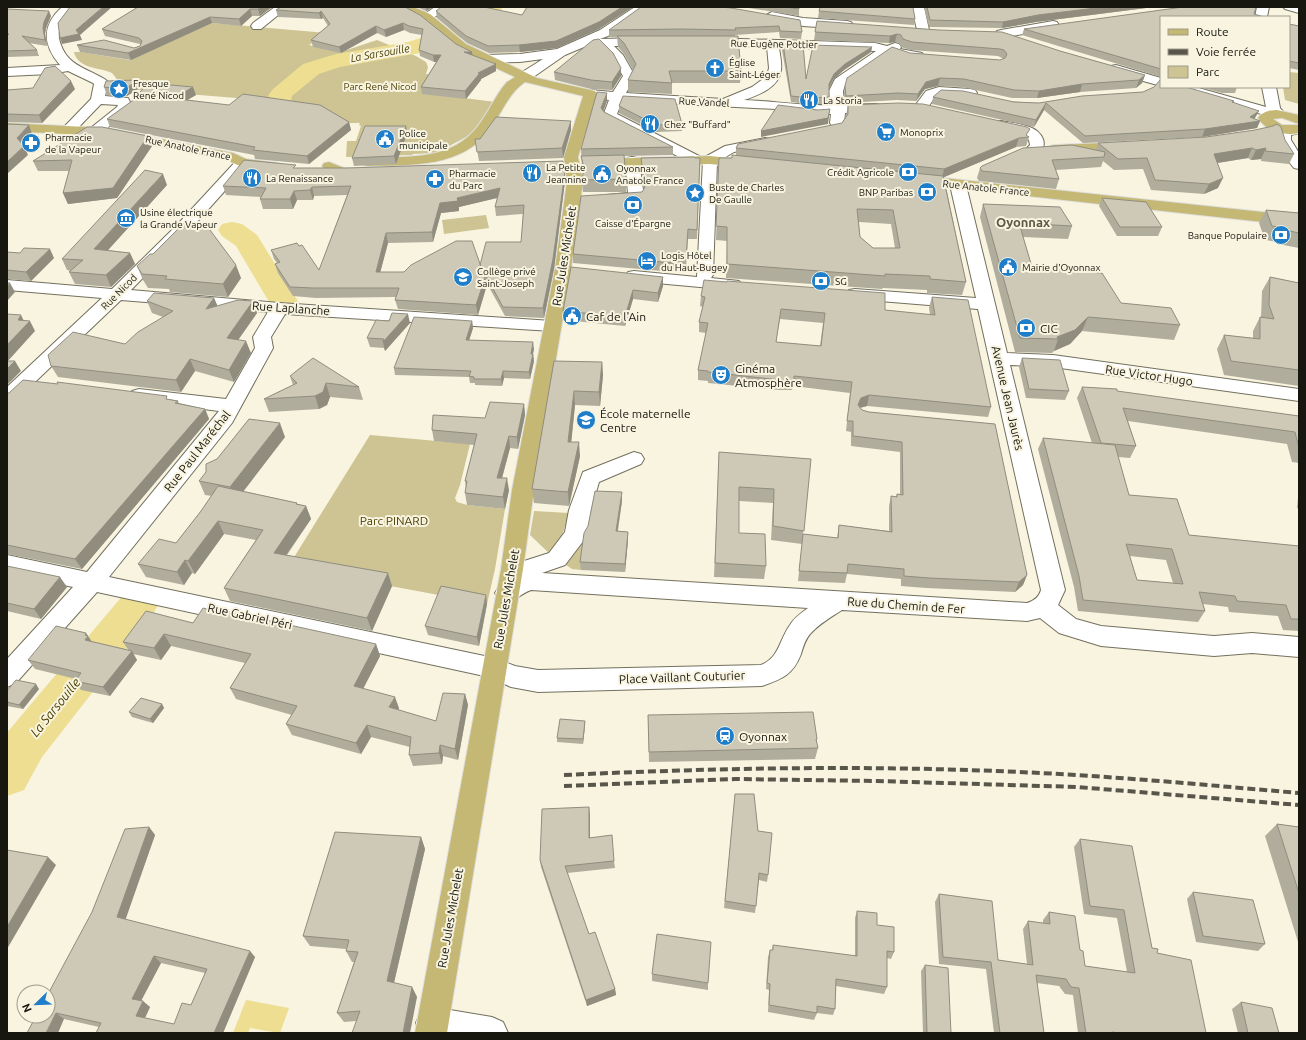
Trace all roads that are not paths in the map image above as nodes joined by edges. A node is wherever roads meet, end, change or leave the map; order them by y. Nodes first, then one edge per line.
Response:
1 (282, 7) edge
2 (396, 7) edge
3 (444, 7) edge
4 (643, 7) edge
5 (918, 7) edge
6 (1289, 7) edge
7 (408, 8) edge
8 (62, 10) edge
9 (1299, 10) edge
10 (758, 14) edge
11 (426, 17) junction
12 (1067, 23) edge
13 (856, 25) edge
14 (257, 26) dead end
15 (938, 32) edge
16 (914, 33) junction
17 (656, 42) edge
18 (696, 42) edge
19 (584, 43) junction
20 (604, 43) junction
21 (773, 43) junction
22 (1028, 43) edge
23 (71, 48) dead end
24 (890, 49) junction
25 (57, 50) junction
26 (561, 52) junction
27 (931, 57) edge
28 (486, 59) junction
29 (1104, 66) edge
30 (70, 67) junction
31 (7, 72) edge
32 (524, 77) junction
33 (1154, 84) edge
34 (1183, 88) edge
35 (1269, 88) edge
36 (590, 94) junction
37 (984, 96) edge
38 (617, 97) junction
39 (134, 99) edge
40 (98, 100) junction
41 (719, 103) junction
42 (890, 107) edge
43 (921, 107) edge
44 (122, 110) junction
45 (838, 110) junction
46 (991, 123) edge
47 (1284, 125) edge
48 (7, 127) edge
49 (69, 129) junction
50 (94, 131) junction
51 (825, 131) edge
52 (779, 139) edge
53 (1140, 145) edge
54 (1032, 150) junction
55 (1017, 152) edge
56 (703, 160) junction
57 (632, 161) junction
58 (242, 163) junction
59 (565, 164) junction
60 (759, 165) edge
61 (1299, 165) edge
62 (330, 166) junction
63 (289, 168) edge
64 (450, 168) edge
65 (314, 169) edge
66 (974, 172) dead end
67 (903, 179) edge
68 (958, 185) junction
69 (573, 199) junction
70 (1299, 221) edge
71 (618, 275) edge
72 (704, 275) dead end
73 (7, 285) edge
74 (747, 286) edge
75 (840, 293) edge
76 (117, 294) junction
77 (986, 304) junction
78 (279, 308) junction
79 (552, 326) junction
80 (999, 359) junction
81 (50, 384) edge
82 (13, 391) edge
83 (120, 392) edge
84 (1299, 395) edge
85 (232, 406) junction
86 (634, 459) dead end
87 (7, 564) edge
88 (530, 581) junction
89 (92, 582) junction
90 (507, 593) junction
91 (837, 601) junction
92 (1043, 607) junction
93 (1299, 647) edge
94 (494, 668) junction
95 (7, 676) edge
96 (431, 1028) edge
97 (492, 1033) edge

1 - 14 street
2 - 7 street
3 - 11 street
4 - 19 street
5 - 16 street
6 - 9 street
7 - 11 main road, Rue Vandel
8 - 25 street
10 - 13 street
11 - 28 main road, Rue Vandel
12 - 22 street
15 - 16 street
16 - 24 street
17 - 20 street
18 - 21 street, Rue Eugène Pottier
19 - 20 street
19 - 26 street
20 - 38 street
21 - 24 street, Rue Eugène Pottier
21 - 41 street
23 - 25 street
24 - 27 street, Rue Eugène Pottier
24 - 45 street
25 - 30 street
26 - 28 street
26 - 32 street
28 - 32 main road, Rue Vandel
29 - 33 street
30 - 31 street
30 - 40 street
32 - 36 main road, Rue Vandel
32 - 62 main road
34 - 47 street
35 - 47 street
36 - 38 street, Rue Vandel
36 - 59 main road, Rue Jules Michelet
37 - 43 street
38 - 41 street, Rue Vandel
38 - 56 street
39 - 44 street
40 - 44 street
40 - 49 street
41 - 45 street, Rue Vandel
42 - 45 street, Rue Vandel
44 - 50 street
45 - 51 street
46 - 54 street
47 - 61 street
48 - 49 main road, Rue Anatole France
49 - 50 main road, Rue Anatole France
50 - 58 main road, Rue Anatole France
52 - 56 street
53 - 54 main road
54 - 55 main road
56 - 57 main road
56 - 60 main road
56 - 72 street
57 - 59 main road
57 - 69 street
58 - 63 main road, Rue Anatole France
58 - 76 street, Rue Nicod
59 - 69 main road, Rue Jules Michelet
62 - 64 main road
62 - 65 main road
66 - 68 main road
67 - 68 main road, Rue Anatole France
68 - 70 main road, Rue Anatole France
68 - 77 street, Avenue Jean Jaurès
69 - 79 main road, Rue Jules Michelet
71 - 74 street
73 - 76 street, Rue Laplanche
75 - 77 street
76 - 78 street, Rue Laplanche
76 - 82 street, Rue Nicod
77 - 80 street, Avenue Jean Jaurès
78 - 79 street, Rue Laplanche
78 - 85 street, Rue Paul Maréchal
79 - 90 main road, Rue Jules Michelet
80 - 84 street, Rue Victor Hugo
80 - 92 street, Avenue Jean Jaurès
81 - 82 street
83 - 85 street
85 - 89 street, Rue Paul Maréchal
86 - 88 street
87 - 89 street, Rue Gabriel Péri
88 - 90 street, Rue du Chemin de Fer
88 - 91 street, Rue du Chemin de Fer
89 - 94 street, Rue Gabriel Péri
89 - 95 street, Rue Paul Maréchal
90 - 94 main road, Rue Jules Michelet
91 - 92 street, Rue du Chemin de Fer
91 - 94 street, Place Vaillant Couturier
92 - 93 street
94 - 96 main road, Rue Jules Michelet
96 - 97 street

